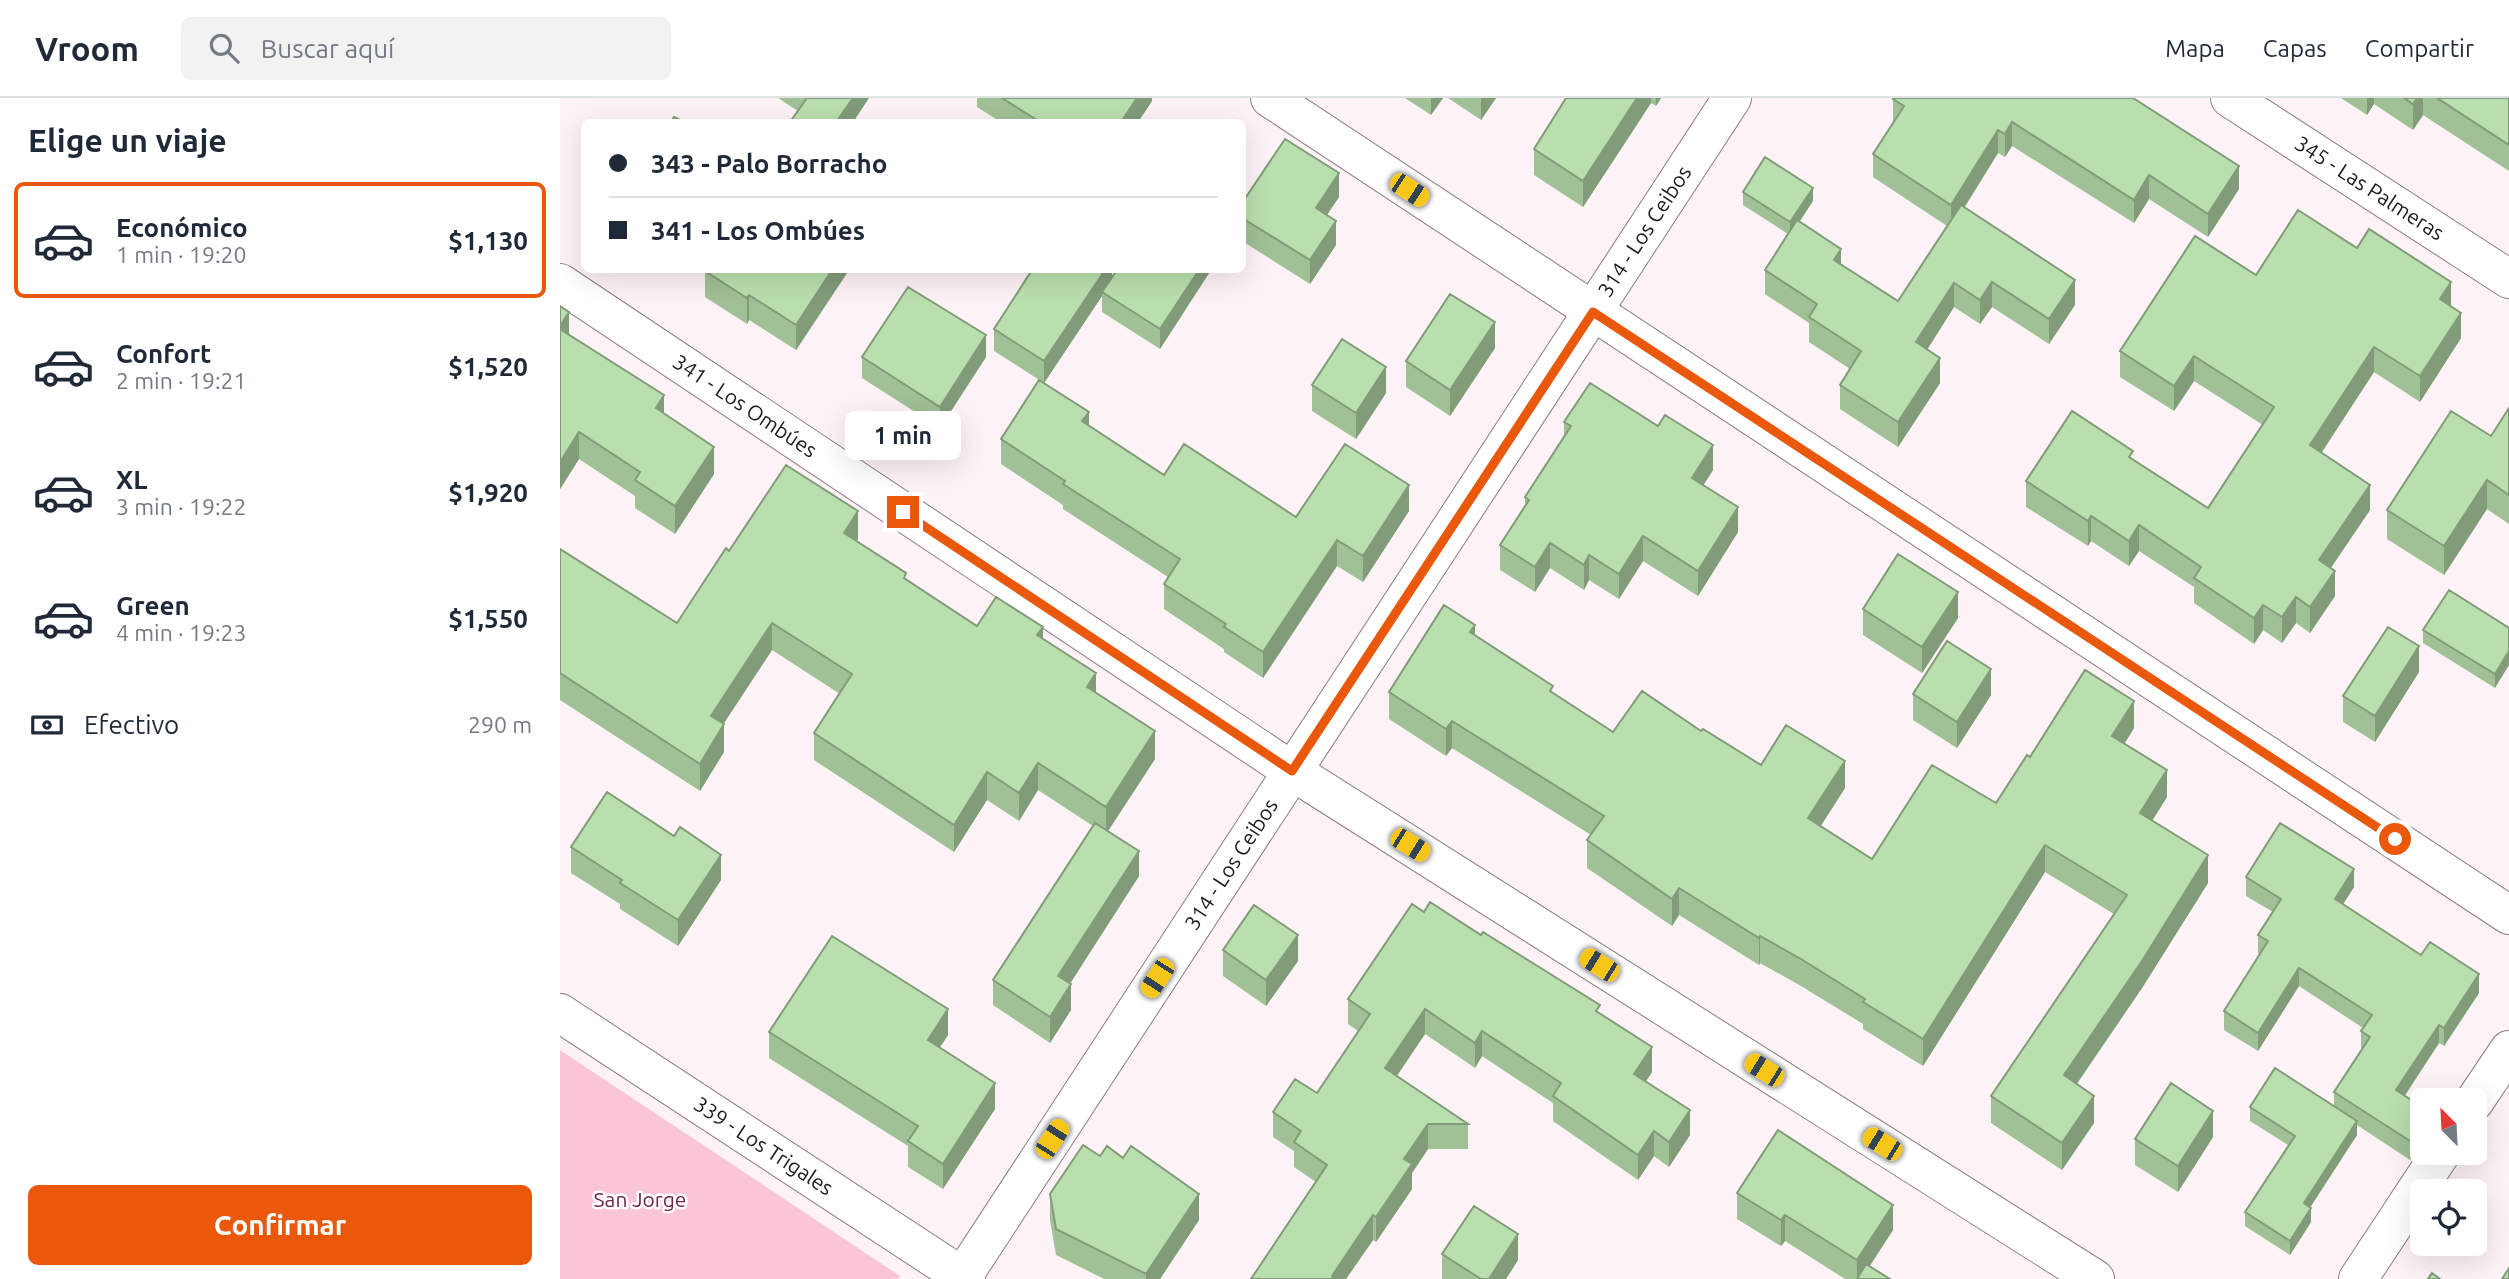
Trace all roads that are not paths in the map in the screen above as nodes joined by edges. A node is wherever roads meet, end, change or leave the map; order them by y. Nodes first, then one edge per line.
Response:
1 (1270, 98) edge
2 (1732, 98) edge
3 (2230, 98) edge
4 (2509, 279) edge
5 (560, 284) edge
6 (1593, 312) junction
7 (1292, 771) junction
8 (2509, 915) edge
9 (560, 1013) edge
10 (2509, 1050) edge
11 (2483, 1088) edge
12 (2432, 1166) edge
13 (963, 1278) edge
14 (2095, 1279) edge
15 (2358, 1279) edge

1 - 6 street
2 - 6 street, 314 - Los Ceibos
3 - 4 street, 345 - Las Palmeras
5 - 7 street, 341 - Los Ombúes
6 - 7 street, 314 - Los Ceibos
6 - 8 street
7 - 13 street, 314 - Los Ceibos
7 - 14 street, 341 - Los Ombúes
9 - 13 street, 339 - Los Trigales
10 - 11 street
12 - 15 street

